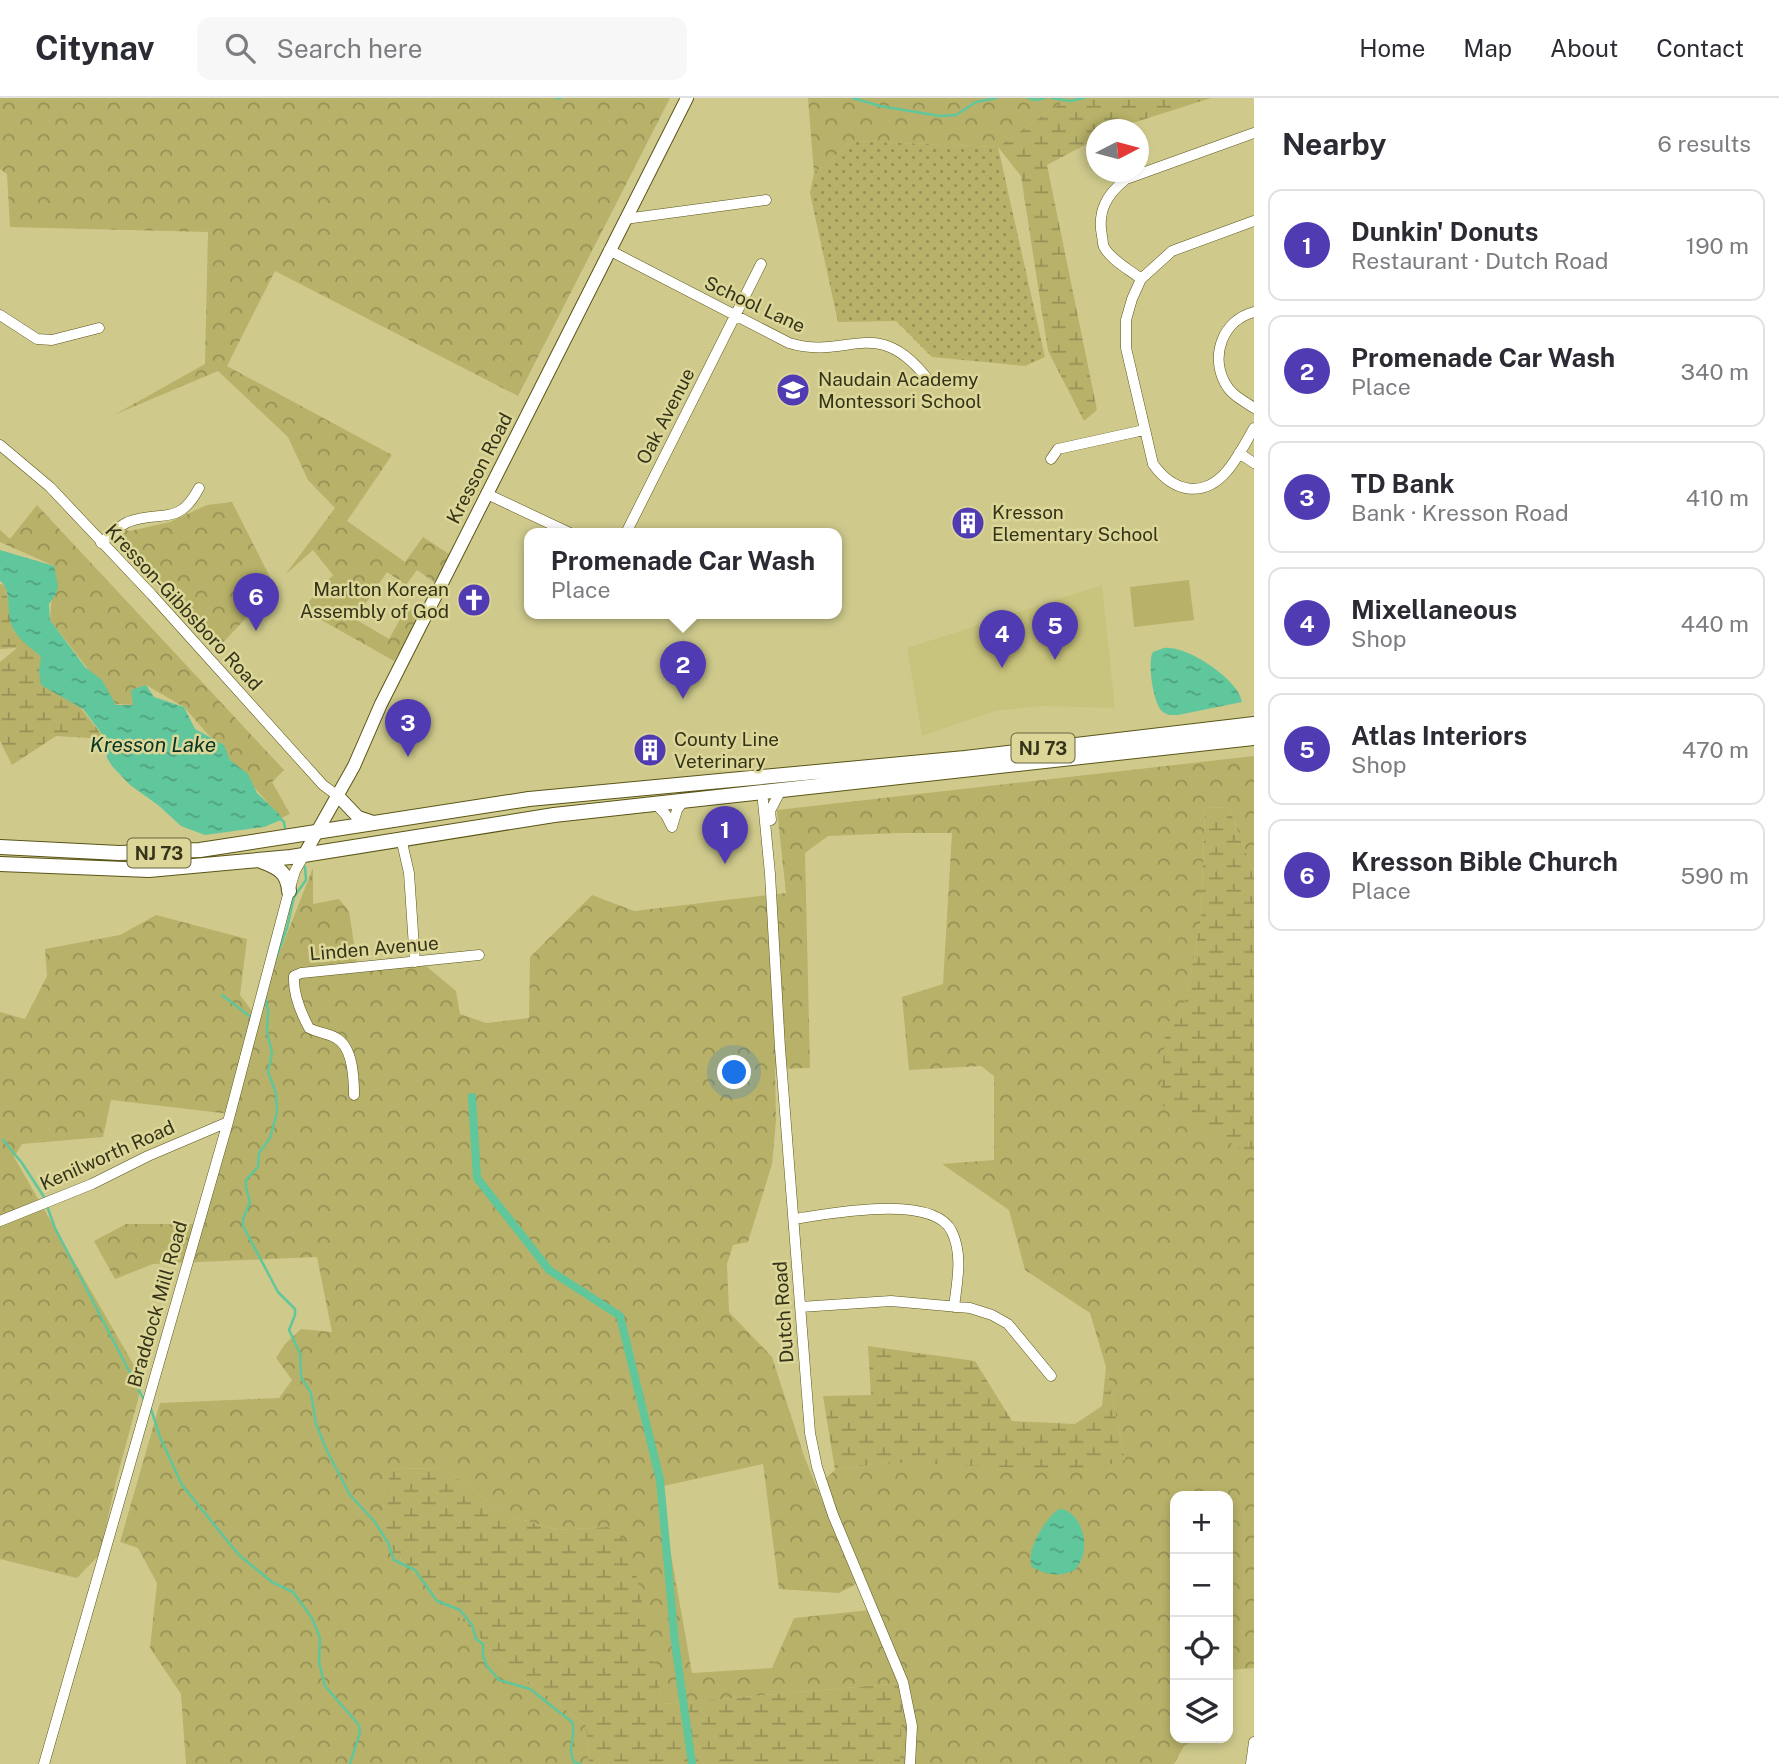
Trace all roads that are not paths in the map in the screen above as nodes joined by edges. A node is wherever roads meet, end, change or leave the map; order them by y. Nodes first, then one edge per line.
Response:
1 (687, 98) edge
2 (1254, 133) edge
3 (766, 200) dead end
4 (625, 219) junction
5 (1254, 221) edge
6 (609, 250) junction
7 (761, 264) dead end
8 (1141, 279) junction
9 (1254, 312) edge
10 (0, 315) edge
11 (735, 316) junction
12 (99, 328) dead end
13 (926, 377) dead end
14 (1254, 408) edge
15 (1254, 428) edge
16 (1144, 430) junction
17 (0, 445) edge
18 (1239, 453) junction
19 (1051, 459) dead end
20 (1254, 463) edge
21 (199, 488) dead end
22 (487, 494) junction
23 (559, 528) edge
24 (629, 528) edge
25 (101, 543) junction
26 (1254, 724) edge
27 (1254, 738) edge
28 (800, 773) junction
29 (781, 790) junction
30 (762, 792) junction
31 (338, 796) junction
32 (684, 800) junction
33 (655, 803) junction
34 (379, 823) junction
35 (317, 832) junction
36 (401, 838) junction
37 (767, 841) junction
38 (0, 847) edge
39 (304, 855) junction
40 (256, 859) junction
41 (0, 864) edge
42 (289, 891) junction
43 (479, 955) dead end
44 (415, 962) junction
45 (354, 1095) dead end
46 (228, 1122) junction
47 (794, 1219) junction
48 (0, 1220) edge
49 (800, 1307) junction
50 (954, 1307) junction
51 (1051, 1376) dead end
52 (1254, 1742) edge
53 (44, 1764) edge
54 (910, 1764) edge
55 (1251, 1764) edge

1 - 4 main road, Kresson Road
2 - 8 street
3 - 4 street
4 - 6 main road, Kresson Road
5 - 8 street
6 - 11 street, School Lane
6 - 22 main road, Kresson Road
7 - 11 street, Oak Avenue
8 - 16 street
9 - 14 street
10 - 12 street
11 - 13 street, School Lane
11 - 24 street, Oak Avenue
15 - 18 street
16 - 18 street
16 - 19 street
17 - 25 street, Kresson-Gibbsboro Road
18 - 20 street
21 - 25 street
22 - 23 street
22 - 31 main road, Kresson Road
25 - 31 street, Kresson-Gibbsboro Road
26 - 28 highway, NJ 73
27 - 29 highway, NJ 73
28 - 30 highway
28 - 34 highway, NJ 73
29 - 30 highway, NJ 73
29 - 37 street, Dutch Road
30 - 32 highway, NJ 73
30 - 37 street, Dutch Road
31 - 34 main road
31 - 35 main road, Kresson Road
32 - 33 highway, NJ 73
32 - 33 street
33 - 36 highway, NJ 73
34 - 35 highway, NJ 73
35 - 38 highway, NJ 73
35 - 39 main road, Kresson Road
36 - 39 highway, NJ 73
36 - 44 street
37 - 47 street, Dutch Road
39 - 40 highway, NJ 73
39 - 42 street, Braddock Mill Road
40 - 41 highway, NJ 73
40 - 42 highway
42 - 46 street, Braddock Mill Road
43 - 44 street, Linden Avenue
44 - 45 street, Linden Avenue
46 - 48 street, Kenilworth Road
46 - 53 street, Braddock Mill Road
47 - 49 street, Dutch Road
47 - 50 street
49 - 50 street
49 - 54 street, Dutch Road
50 - 51 street
52 - 55 street

